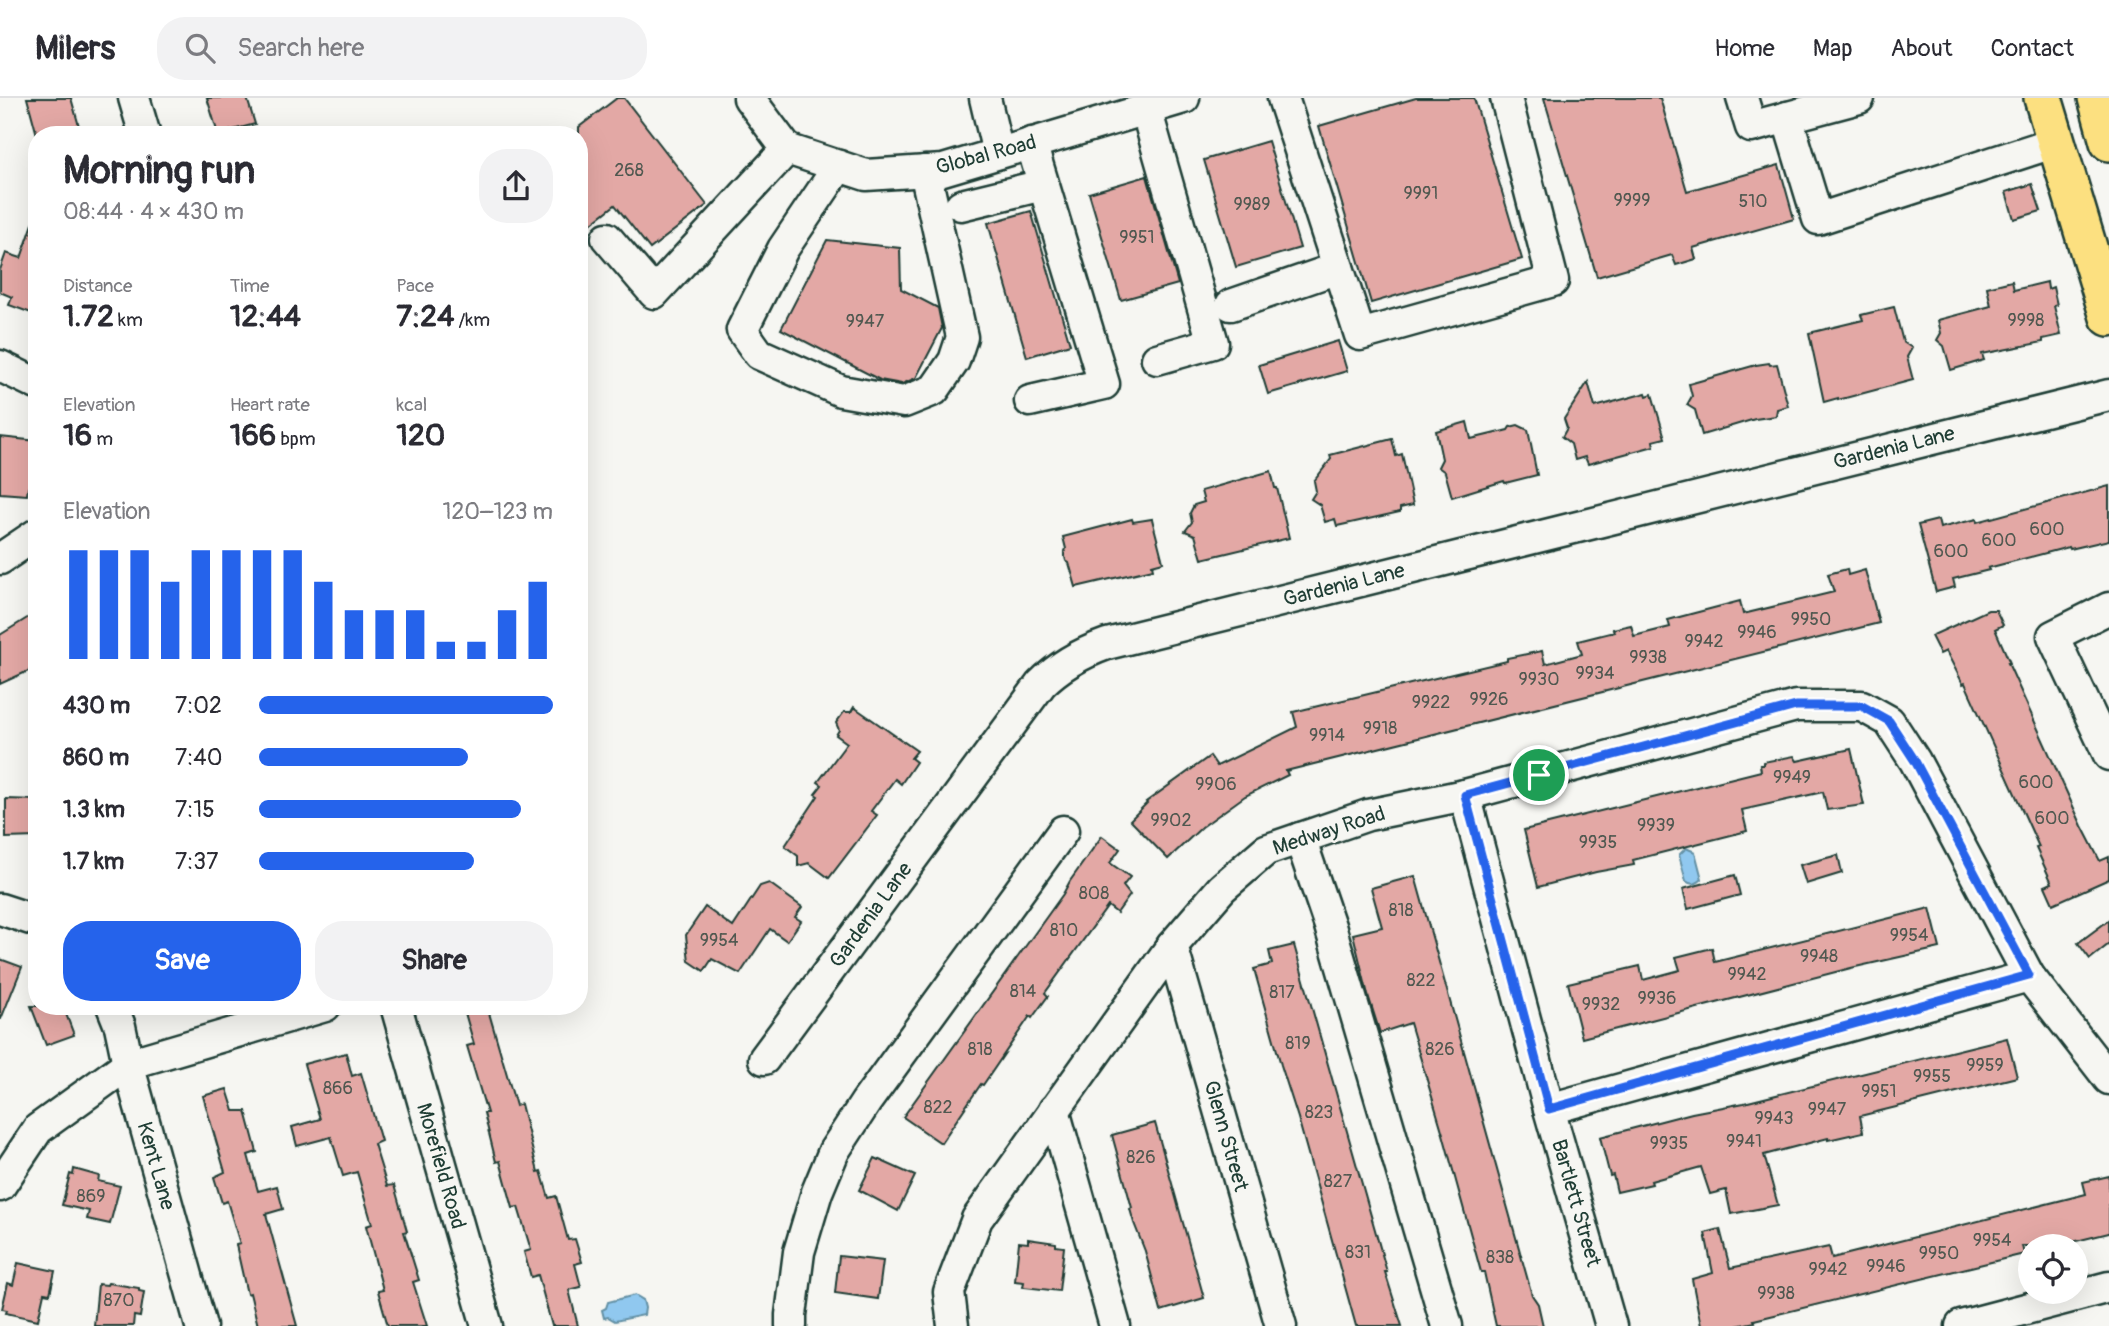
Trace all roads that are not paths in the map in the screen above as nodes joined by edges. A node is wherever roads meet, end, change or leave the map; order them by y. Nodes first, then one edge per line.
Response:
1 (134, 98) edge
2 (749, 98) edge
3 (985, 98) edge
4 (1184, 98) edge
5 (1283, 98) edge
6 (1506, 98) edge
7 (1742, 98) edge
8 (1859, 98) edge
9 (2043, 98) edge
10 (2097, 98) edge
11 (1146, 109) junction
12 (1787, 117) junction
13 (142, 126) edge
14 (2056, 142) junction
15 (2109, 142) edge
16 (1031, 144) junction
17 (786, 149) junction
18 (998, 153) junction
19 (839, 166) junction
20 (926, 171) junction
21 (1043, 185) junction
22 (961, 205) dead end
23 (607, 237) dead end
24 (1338, 268) junction
25 (1231, 305) dead end
26 (2109, 317) edge
27 (1157, 359) dead end
28 (0, 366) edge
29 (28, 380) edge
30 (2109, 395) edge
31 (1030, 401) dead end
32 (28, 540) edge
33 (0, 559) edge
34 (2109, 608) edge
35 (2109, 755) edge
36 (1465, 795) junction
37 (1063, 831) dead end
38 (1300, 838) junction
39 (0, 909) edge
40 (28, 918) edge
41 (1172, 946) junction
42 (2029, 975) junction
43 (116, 1015) edge
44 (294, 1015) edge
45 (399, 1015) edge
46 (764, 1059) dead end
47 (128, 1064) junction
48 (2109, 1079) edge
49 (1549, 1109) junction
50 (1054, 1110) junction
51 (0, 1186) edge
52 (2109, 1287) edge
53 (201, 1326) edge
54 (487, 1326) edge
55 (792, 1326) edge
56 (953, 1326) edge
57 (1115, 1326) edge
58 (1280, 1326) edge
59 (1447, 1326) edge
60 (1611, 1326) edge
61 (1961, 1326) edge

1 - 13 street
2 - 17 street
3 - 18 street
4 - 11 street, Global Road
5 - 24 street
6 - 24 street
7 - 12 street
8 - 12 street
9 - 14 main road
10 - 15 main road
11 - 16 street, Global Road
11 - 27 street
12 - 14 street
14 - 26 main road
16 - 18 street, Global Road
16 - 21 street
17 - 19 street, Global Road
17 - 23 street
18 - 20 street, Global Road
19 - 20 street, Global Road
19 - 20 street
21 - 22 street
21 - 31 street
24 - 25 street
28 - 29 street
30 - 46 street, Gardenia Lane
32 - 33 street
34 - 35 street
36 - 38 street, Medway Road
36 - 42 street, Medway Road
36 - 49 street, Bartlett Street
37 - 55 street
38 - 41 street, Medway Road
38 - 59 street
39 - 40 street
41 - 50 street, Medway Road
41 - 58 street, Glenn Street
42 - 48 street
42 - 49 street
43 - 47 street, Kent Lane
44 - 47 street
45 - 54 street, Morefield Road
47 - 51 street
47 - 53 street, Kent Lane
49 - 60 street, Bartlett Street
50 - 56 street, Medway Road
50 - 57 street
52 - 61 street

